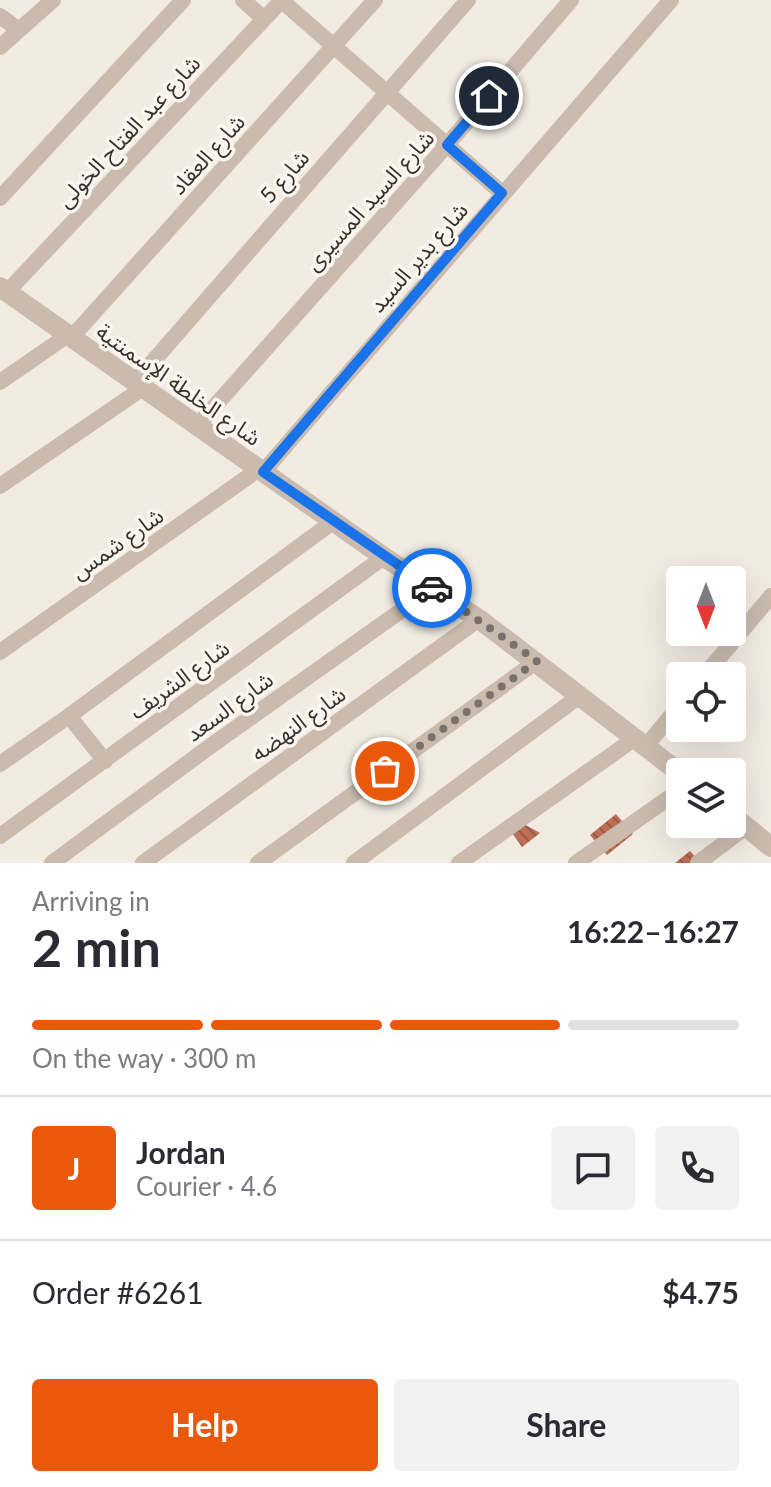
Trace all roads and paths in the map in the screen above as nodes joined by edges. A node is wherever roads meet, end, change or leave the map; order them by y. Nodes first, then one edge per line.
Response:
1 (53, 0) edge
2 (183, 0) edge
3 (243, 0) edge
4 (282, 0) edge
5 (375, 0) edge
6 (468, 0) edge
7 (571, 0) edge
8 (671, 0) edge
9 (0, 16) edge
10 (264, 19) junction
11 (19, 30) junction
12 (334, 46) junction
13 (0, 47) edge
14 (387, 92) junction
15 (447, 145) junction
16 (502, 193) junction
17 (0, 198) edge
18 (3, 290) edge
19 (69, 336) junction
20 (0, 382) edge
21 (139, 385) junction
22 (197, 426) junction
23 (261, 470) junction
24 (0, 486) edge
25 (334, 521) junction
26 (384, 557) junction
27 (433, 588) junction
28 (771, 596) edge
29 (479, 619) junction
30 (0, 652) edge
31 (537, 661) junction
32 (716, 662) edge
33 (581, 695) junction
34 (69, 716) junction
35 (666, 718) edge
36 (640, 743) junction
37 (105, 761) junction
38 (666, 762) edge
39 (0, 764) edge
40 (666, 800) edge
41 (746, 827) edge
42 (0, 836) edge
43 (722, 838) edge
44 (771, 847) edge
45 (52, 863) edge
46 (143, 863) edge
47 (258, 863) edge
48 (354, 863) edge
49 (459, 863) edge
50 (576, 863) edge
51 (698, 863) edge

1 - 11 street
2 - 17 street
3 - 10 street
4 - 10 street, شارع عبد الفتاح الخولى
4 - 12 street
5 - 12 street, شارع العقاد
6 - 14 street, شارع 5
7 - 15 street, شارع السيد المسيرى
8 - 16 street, شارع بدير السيد
9 - 11 street
10 - 18 street, شارع عبد الفتاح الخولى
11 - 13 street
12 - 14 street
12 - 19 street, شارع العقاد
14 - 15 street
14 - 21 street, شارع 5
15 - 16 street
15 - 22 street, شارع السيد المسيرى
16 - 23 street, شارع بدير السيد
18 - 19 street, شارع الخلطة الإسمنتية
19 - 20 street, شارع العقاد
19 - 21 street, شارع الخلطة الإسمنتية
21 - 22 street, شارع الخلطة الإسمنتية
21 - 24 street, شارع 5
22 - 23 street, شارع الخلطة الإسمنتية
23 - 25 street, شارع الخلطة الإسمنتية
23 - 30 street, شارع شمس
25 - 26 street, شارع الخلطة الإسمنتية
25 - 34 street
26 - 27 street, شارع الخلطة الإسمنتية
26 - 37 street, شارع الشريف
27 - 29 street, شارع الخلطة الإسمنتية
27 - 45 street, شارع السعد
28 - 32 street
29 - 31 street, شارع الخلطة الإسمنتية
29 - 46 street, شارع النهضه
31 - 33 street, شارع الخلطة الإسمنتية
31 - 47 street
33 - 36 street, شارع الخلطة الإسمنتية
33 - 48 street
34 - 37 street
34 - 39 street
35 - 36 street
36 - 38 street, شارع الخلطة الإسمنتية
36 - 49 street
37 - 42 street, شارع الشريف
40 - 50 street
41 - 44 street
43 - 51 street

